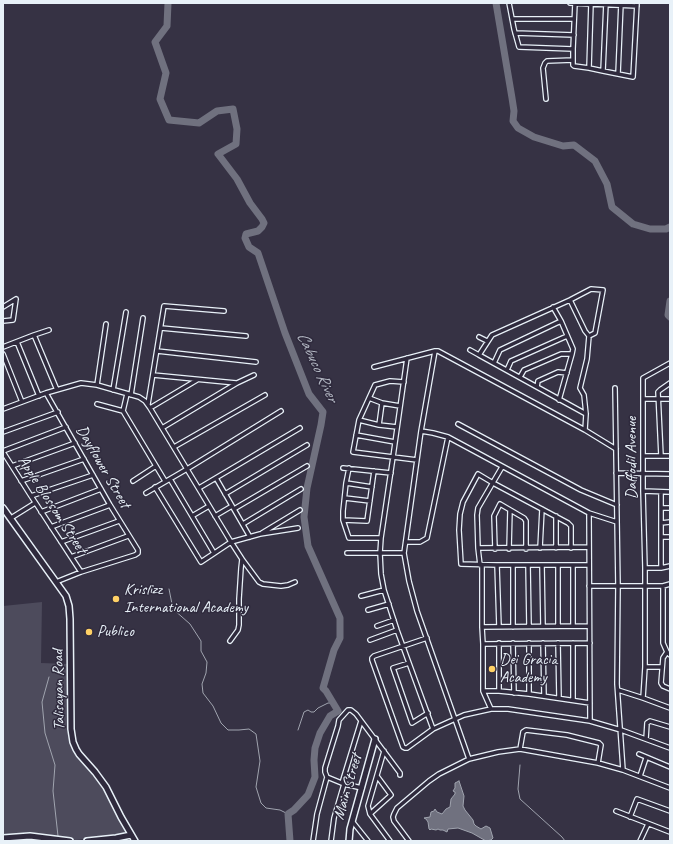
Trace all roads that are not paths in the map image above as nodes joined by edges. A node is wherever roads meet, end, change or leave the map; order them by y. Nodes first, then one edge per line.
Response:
1 (509, 3) edge
2 (570, 3) edge
3 (575, 3) edge
4 (591, 3) edge
5 (606, 4) edge
6 (621, 4) edge
7 (637, 4) edge
8 (512, 19) junction
9 (574, 19) junction
10 (514, 33) junction
11 (574, 35) junction
12 (573, 49) junction
13 (573, 60) junction
14 (589, 68) junction
15 (603, 71) junction
16 (618, 74) junction
17 (546, 99) dead end
18 (570, 300) junction
19 (3, 307) edge
20 (553, 307) junction
21 (224, 311) dead end
22 (126, 312) dead end
23 (143, 318) dead end
24 (561, 321) junction
25 (3, 322) edge
26 (106, 324) dead end
27 (161, 328) junction
28 (49, 330) dead end
29 (34, 335) junction
30 (246, 336) dead end
31 (567, 336) junction
32 (589, 336) junction
33 (479, 337) dead end
34 (487, 341) junction
35 (17, 342) junction
36 (3, 347) edge
37 (470, 350) dead end
38 (157, 351) junction
39 (435, 351) junction
40 (3, 354) edge
41 (572, 354) junction
42 (479, 355) junction
43 (406, 358) junction
44 (256, 362) dead end
45 (494, 363) junction
46 (670, 363) edge
47 (374, 367) dead end
48 (507, 370) junction
49 (567, 373) junction
50 (153, 375) junction
51 (254, 375) dead end
52 (520, 377) junction
53 (198, 379) junction
54 (404, 382) junction
55 (237, 383) junction
56 (670, 383) edge
57 (97, 385) junction
58 (536, 387) junction
59 (616, 388) dead end
60 (57, 390) junction
61 (113, 390) junction
62 (46, 393) junction
63 (129, 395) junction
64 (265, 395) dead end
65 (39, 396) junction
66 (369, 398) junction
67 (644, 399) junction
68 (659, 399) junction
69 (670, 399) edge
70 (559, 400) junction
71 (22, 402) junction
72 (382, 403) junction
73 (97, 404) dead end
74 (149, 406) junction
75 (400, 406) junction
76 (3, 409) edge
77 (123, 411) junction
78 (281, 411) dead end
79 (58, 412) junction
80 (586, 414) junction
81 (359, 420) junction
82 (458, 424) dead end
83 (379, 425) junction
84 (66, 427) junction
85 (397, 427) junction
86 (162, 428) junction
87 (300, 428) dead end
88 (585, 430) junction
89 (421, 431) junction
90 (3, 432) edge
91 (356, 435) junction
92 (448, 437) junction
93 (395, 442) junction
94 (75, 443) junction
95 (308, 445) dead end
96 (174, 447) junction
97 (616, 449) junction
98 (3, 451) edge
99 (643, 456) junction
100 (661, 456) junction
101 (670, 456) edge
102 (393, 457) junction
103 (84, 459) junction
104 (417, 460) junction
105 (12, 466) junction
106 (156, 466) junction
107 (307, 466) dead end
108 (502, 467) junction
109 (343, 468) dead end
110 (349, 468) junction
111 (187, 469) junction
112 (374, 471) junction
113 (391, 473) junction
114 (616, 473) junction
115 (643, 474) junction
116 (670, 474) edge
117 (93, 475) junction
118 (216, 478) junction
119 (170, 479) junction
120 (133, 481) dead end
121 (165, 481) junction
122 (21, 482) junction
123 (346, 483) junction
124 (493, 483) junction
125 (155, 487) junction
126 (372, 487) junction
127 (199, 488) junction
128 (101, 489) junction
129 (301, 490) dead end
130 (643, 491) junction
131 (661, 492) junction
132 (670, 492) edge
133 (146, 493) dead end
134 (225, 494) junction
135 (31, 496) junction
136 (345, 498) junction
137 (370, 501) junction
138 (35, 503) junction
139 (110, 505) junction
140 (209, 506) junction
141 (617, 506) junction
142 (3, 508) edge
143 (233, 508) junction
144 (661, 508) junction
145 (670, 508) edge
146 (542, 509) junction
147 (300, 510) dead end
148 (510, 510) junction
149 (41, 512) junction
150 (588, 513) junction
151 (192, 516) junction
152 (215, 516) junction
153 (556, 516) junction
154 (11, 518) junction
155 (343, 520) junction
156 (119, 521) junction
157 (617, 522) junction
158 (670, 522) edge
159 (661, 523) junction
160 (243, 524) junction
161 (51, 527) junction
162 (298, 528) dead end
163 (260, 534) junction
164 (128, 536) junction
165 (250, 537) junction
166 (661, 537) junction
167 (670, 537) edge
168 (381, 538) junction
169 (61, 542) junction
170 (231, 542) junction
171 (406, 542) junction
172 (588, 547) junction
173 (478, 548) junction
174 (540, 548) junction
175 (556, 548) junction
176 (572, 548) junction
177 (495, 549) junction
178 (509, 549) junction
179 (526, 549) junction
180 (404, 552) junction
181 (214, 553) junction
182 (347, 553) dead end
183 (380, 553) junction
184 (71, 557) junction
185 (242, 559) junction
186 (481, 565) junction
187 (497, 565) junction
188 (513, 565) junction
189 (528, 565) junction
190 (558, 565) junction
191 (573, 565) junction
192 (589, 565) junction
193 (542, 566) junction
194 (670, 566) edge
195 (645, 568) junction
196 (662, 568) junction
197 (80, 572) junction
198 (56, 582) junction
199 (295, 582) dead end
200 (670, 584) edge
201 (589, 586) junction
202 (618, 586) junction
203 (645, 586) junction
204 (663, 586) junction
205 (384, 590) junction
206 (361, 596) dead end
207 (389, 604) junction
208 (368, 610) dead end
209 (394, 620) junction
210 (376, 626) dead end
211 (529, 626) junction
212 (543, 626) junction
213 (558, 626) junction
214 (573, 626) junction
215 (590, 626) junction
216 (482, 627) junction
217 (499, 627) junction
218 (513, 627) junction
219 (398, 630) junction
220 (427, 638) junction
221 (370, 640) dead end
222 (230, 641) dead end
223 (499, 643) junction
224 (513, 643) junction
225 (529, 643) junction
226 (543, 643) junction
227 (558, 643) junction
228 (573, 643) junction
229 (590, 643) junction
230 (483, 644) junction
231 (404, 646) junction
232 (668, 654) edge
233 (409, 663) junction
234 (645, 667) junction
235 (662, 667) junction
236 (670, 689) edge
237 (618, 690) junction
238 (483, 691) junction
239 (499, 691) junction
240 (514, 693) junction
241 (529, 694) junction
242 (544, 696) junction
243 (559, 698) junction
244 (643, 698) junction
245 (573, 700) junction
246 (590, 703) junction
247 (670, 708) edge
248 (491, 709) junction
249 (428, 713) junction
250 (456, 719) junction
251 (361, 721) junction
252 (590, 721) junction
253 (670, 727) edge
254 (433, 729) junction
255 (621, 730) junction
256 (375, 739) junction
257 (646, 739) junction
258 (670, 748) edge
259 (520, 749) junction
260 (384, 752) junction
261 (639, 754) dead end
262 (646, 758) junction
263 (469, 759) junction
264 (598, 763) junction
265 (670, 767) edge
266 (623, 770) junction
267 (400, 775) dead end
268 (377, 776) junction
269 (640, 776) junction
270 (327, 778) junction
271 (343, 783) junction
272 (362, 788) junction
273 (670, 788) edge
274 (616, 811) dead end
275 (670, 811) edge
276 (370, 814) junction
277 (630, 817) junction
278 (352, 821) junction
279 (648, 824) junction
280 (670, 832) edge
281 (131, 835) junction
282 (3, 838) edge
283 (70, 841) edge
284 (87, 841) edge
285 (134, 841) edge
286 (313, 841) edge
287 (331, 841) edge
288 (349, 841) edge
289 (368, 841) edge
290 (390, 841) edge
291 (409, 841) edge
292 (640, 841) edge

1 - 8 street
2 - 3 street
3 - 4 street
3 - 9 street
4 - 5 street
4 - 14 street
5 - 6 street
5 - 15 street
6 - 7 street
6 - 16 street
7 - 16 street
8 - 9 street
8 - 10 street
9 - 11 street
10 - 11 street
10 - 12 street
11 - 12 street
12 - 13 street
13 - 14 street
13 - 17 street
14 - 15 street
15 - 16 street
18 - 20 street
18 - 32 street
18 - 32 street
19 - 25 street
20 - 24 street
20 - 34 street
21 - 27 street
22 - 61 street
23 - 63 street
24 - 31 street
24 - 45 street
26 - 57 street
27 - 30 street
27 - 38 street
28 - 29 street
29 - 35 street
29 - 60 street
31 - 41 street
31 - 48 street
32 - 80 street
33 - 34 street
34 - 42 street
35 - 36 street
35 - 65 street
37 - 42 street
38 - 44 street
38 - 50 street
39 - 43 street
39 - 88 street
39 - 89 street
40 - 71 street
41 - 49 street
41 - 52 street
42 - 45 street
43 - 47 street
43 - 54 street
45 - 48 street
46 - 67 street, Daffodil Avenue
48 - 52 street
49 - 58 street
49 - 70 street
50 - 53 street
50 - 74 street
51 - 55 street
52 - 58 street
53 - 55 street
53 - 74 street
54 - 66 street
54 - 75 street
55 - 86 street
56 - 68 street
57 - 60 street
57 - 61 street
58 - 70 street
59 - 97 street
60 - 62 street
61 - 63 street
62 - 65 street
62 - 79 street, Dayflower Street
63 - 74 street
63 - 77 street
64 - 96 street
65 - 71 street
66 - 72 street
66 - 81 street
67 - 68 street
67 - 99 street, Daffodil Avenue
68 - 69 street
68 - 100 street
70 - 80 street
71 - 76 street
72 - 75 street
72 - 83 street
73 - 77 street
74 - 86 street
75 - 85 street
77 - 106 street
78 - 111 street
79 - 84 street, Dayflower Street
79 - 90 street
80 - 88 street
81 - 83 street
81 - 91 street
82 - 141 street
83 - 85 street
84 - 94 street, Dayflower Street
84 - 98 street
85 - 93 street
86 - 96 street
87 - 118 street
88 - 97 street
89 - 92 street
89 - 104 street
91 - 93 street
91 - 102 street
92 - 108 street
92 - 171 street
93 - 102 street
94 - 103 street, Dayflower Street
94 - 105 street
95 - 134 street
96 - 111 street
97 - 114 street
98 - 105 street, Apple Blossom Street
99 - 100 street
99 - 115 street, Daffodil Avenue
100 - 101 street
102 - 104 street
102 - 113 street
103 - 117 street, Dayflower Street
103 - 122 street
104 - 171 street
105 - 122 street, Apple Blossom Street
106 - 120 street
106 - 121 street
107 - 143 street
108 - 124 street
108 - 150 street
109 - 110 street
110 - 112 street
110 - 123 street
111 - 119 street
111 - 127 street
112 - 113 street
112 - 126 street
113 - 168 street
114 - 115 street
114 - 141 street
115 - 116 street
115 - 130 street, Daffodil Avenue
117 - 128 street, Dayflower Street
117 - 135 street
118 - 127 street
118 - 134 street
119 - 121 street
119 - 151 street
121 - 125 street
122 - 135 street, Apple Blossom Street
123 - 126 street
123 - 136 street
124 - 146 street
124 - 173 street
124 - 186 street
125 - 133 street
125 - 181 street
126 - 137 street
127 - 140 street
128 - 139 street, Dayflower Street
128 - 149 street
129 - 160 street
130 - 131 street
130 - 195 street, Daffodil Avenue
131 - 132 street
131 - 144 street
134 - 143 street
135 - 138 street, Apple Blossom Street
136 - 137 street
136 - 155 street
137 - 155 street
138 - 149 street, Apple Blossom Street
138 - 154 street
139 - 156 street, Dayflower Street
139 - 161 street
140 - 151 street
140 - 152 street
141 - 157 street
142 - 154 main road
143 - 152 street
143 - 160 street
144 - 145 street
144 - 159 street
146 - 153 street
146 - 174 street
147 - 163 street
148 - 177 street
148 - 178 street
148 - 179 street
149 - 161 street, Apple Blossom Street
150 - 157 street
150 - 172 street
151 - 181 street
152 - 170 street
153 - 175 street
153 - 176 street
154 - 198 main road
155 - 168 street
156 - 164 street, Dayflower Street
156 - 169 street
157 - 202 street
158 - 159 street
159 - 166 street
160 - 165 street
161 - 169 street, Apple Blossom Street
162 - 163 street
163 - 165 street
164 - 184 street
164 - 197 street, Dayflower Street
165 - 170 street
166 - 167 street
166 - 196 street
168 - 183 street
169 - 184 street, Apple Blossom Street
170 - 181 street
170 - 185 street
171 - 180 street
172 - 176 street
172 - 192 street
173 - 177 street
173 - 186 street
174 - 175 street
174 - 179 street
175 - 176 street
177 - 178 street
178 - 179 street
180 - 183 street
180 - 220 street
182 - 183 street
183 - 205 street
184 - 197 street, Apple Blossom Street
185 - 199 street
185 - 222 street
186 - 187 street
186 - 216 street
187 - 188 street
187 - 217 street
188 - 189 street
188 - 218 street
189 - 193 street
189 - 211 street
190 - 191 street
190 - 193 street
190 - 213 street
191 - 192 street
191 - 214 street
192 - 201 street
193 - 212 street
194 - 196 street
195 - 196 street
195 - 203 street, Daffodil Avenue
197 - 198 street
198 - 281 main road, Talisayan Road
200 - 204 street
201 - 202 street
201 - 215 street
202 - 203 street
202 - 237 street
203 - 204 street
203 - 234 street, Daffodil Avenue
204 - 232 street
205 - 206 street
205 - 207 street
207 - 208 street
207 - 209 street
209 - 210 street
209 - 219 street
211 - 212 street
211 - 218 street
212 - 213 street
213 - 214 street
214 - 215 street
215 - 229 street
216 - 217 street
216 - 230 street
217 - 218 street
219 - 221 street
219 - 231 street
220 - 231 street
220 - 250 street
223 - 224 street
223 - 230 street
223 - 239 street
224 - 225 street
224 - 240 street
225 - 226 street
225 - 241 street
226 - 227 street
226 - 242 street
227 - 228 street
227 - 243 street
228 - 229 street
228 - 245 street
229 - 246 street
230 - 238 street
231 - 233 street
231 - 254 street
232 - 235 street
233 - 249 street
233 - 249 street
234 - 235 street
234 - 244 street, Daffodil Avenue
235 - 236 street
237 - 244 street
237 - 255 street
238 - 239 street
238 - 248 street
239 - 240 street
240 - 241 street
241 - 242 street
242 - 243 street
243 - 245 street
244 - 247 street
245 - 246 street
246 - 252 street
248 - 250 street
248 - 252 street
249 - 254 street
250 - 254 street
250 - 263 street
251 - 256 street
251 - 270 street
251 - 271 street
252 - 255 street
253 - 257 street
255 - 257 street
255 - 266 street
256 - 260 street
256 - 272 main road, Main Street
257 - 258 street
259 - 263 street
259 - 264 street
259 - 264 street
260 - 267 street
260 - 268 street
261 - 262 street
262 - 265 street
262 - 269 street
263 - 291 street
264 - 266 street
266 - 269 street
268 - 276 street
268 - 276 street
269 - 273 street
270 - 271 street
270 - 286 street
271 - 272 street
271 - 287 street
272 - 278 main road, Main Street
274 - 277 street
275 - 277 street
276 - 290 street
277 - 279 street
278 - 288 main road, Main Street
278 - 289 street
279 - 280 street
279 - 292 street
281 - 284 main road
281 - 285 main road, Talisayan Road
282 - 283 main road

